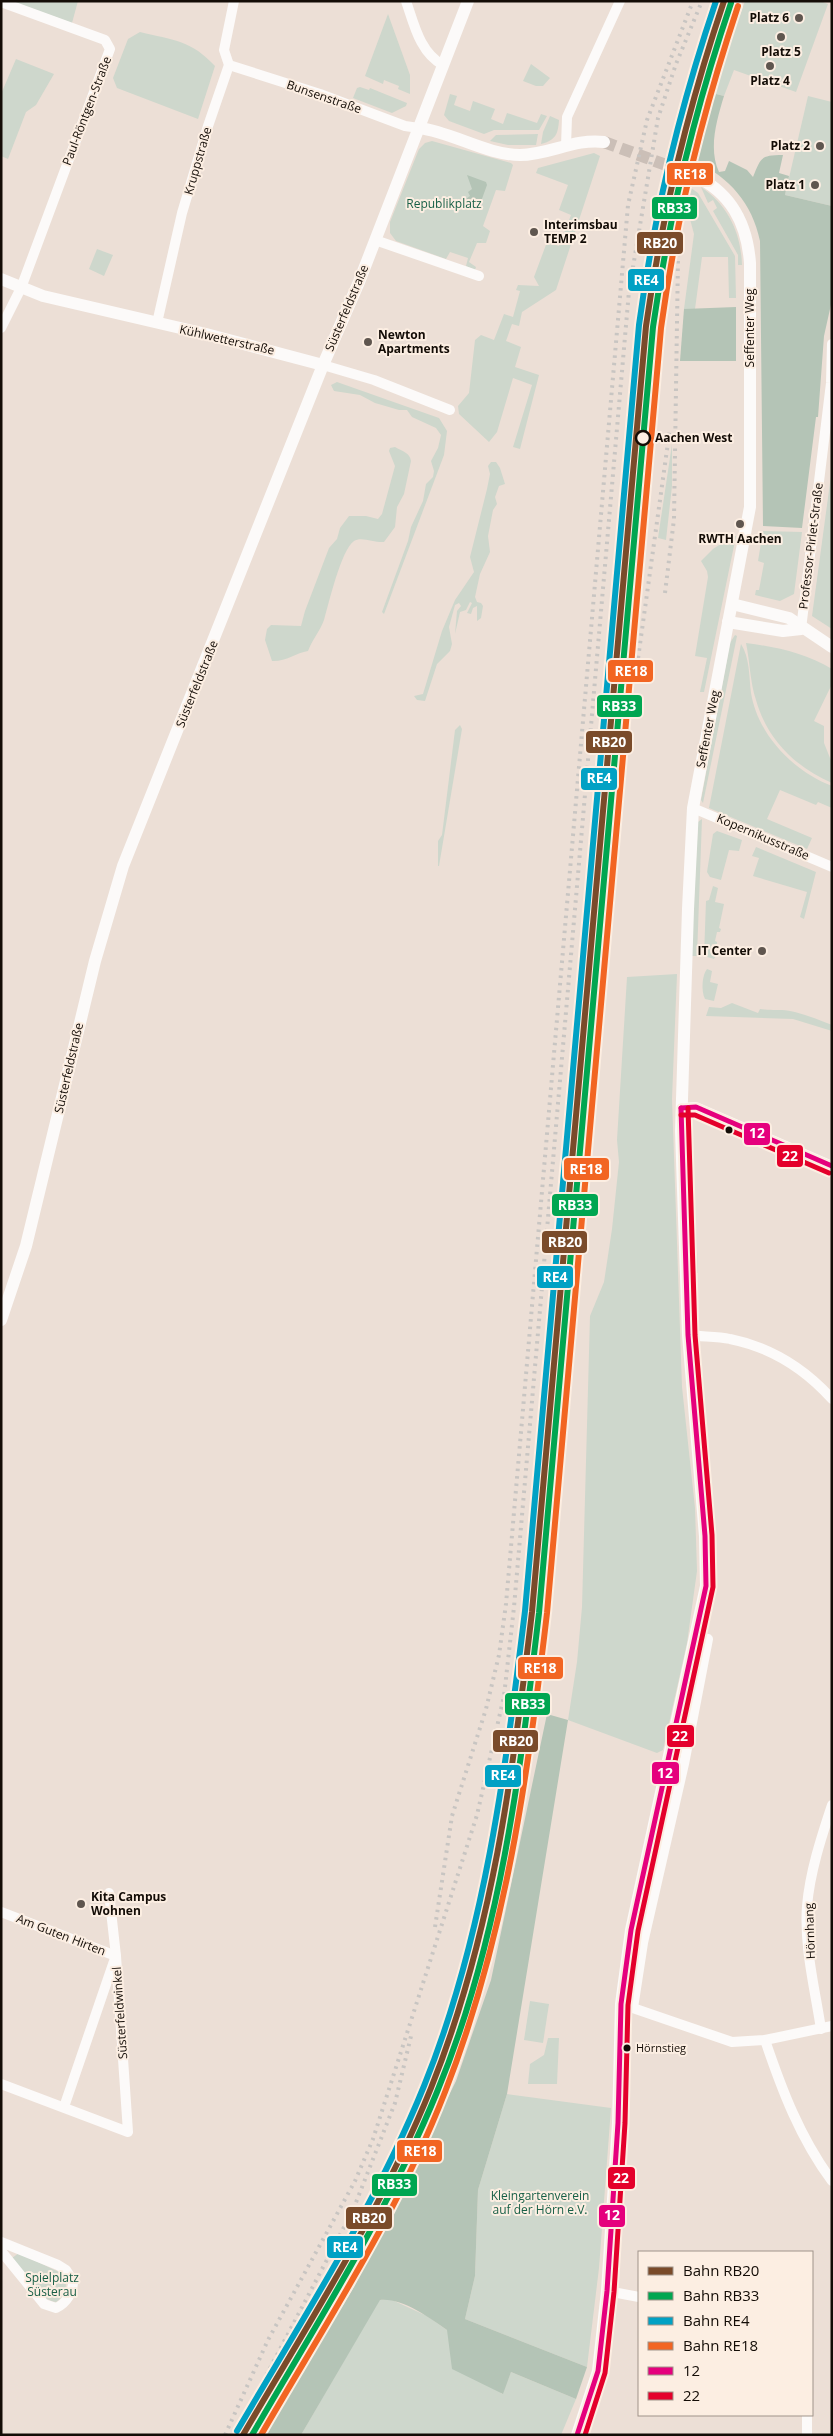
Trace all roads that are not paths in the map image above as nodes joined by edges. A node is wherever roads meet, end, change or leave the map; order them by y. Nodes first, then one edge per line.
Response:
1 (234, 1) edge
2 (406, 1) edge
3 (468, 1) edge
4 (620, 1) edge
5 (1, 2) edge
6 (229, 65) junction
7 (442, 65) junction
8 (419, 128) junction
9 (604, 142) tunnel mouth
10 (566, 146) junction
11 (694, 175) tunnel mouth
12 (375, 240) junction
13 (479, 276) dead end
14 (1, 279) edge
15 (21, 288) junction
16 (157, 323) junction
17 (1, 328) edge
18 (832, 344) edge
19 (323, 365) junction
20 (450, 410) dead end
21 (732, 604) junction
22 (728, 622) junction
23 (802, 629) junction
24 (832, 647) edge
25 (693, 808) junction
26 (832, 867) edge
27 (681, 1108) junction
28 (832, 1166) edge
29 (1, 1320) edge
30 (688, 1336) junction
31 (832, 1399) edge
32 (832, 1805) edge
33 (109, 1892) dead end
34 (1, 1912) edge
35 (116, 1956) junction
36 (627, 2006) junction
37 (832, 2026) edge
38 (821, 2029) junction
39 (765, 2040) junction
40 (1, 2084) edge
41 (64, 2107) junction
42 (832, 2181) edge
43 (1, 2242) edge
44 (1, 2251) edge
45 (607, 2291) junction
46 (638, 2297) edge
47 (807, 2416) edge
48 (577, 2435) edge
49 (807, 2435) edge

1 - 6 street, Kruppstraße
2 - 7 street
3 - 7 street, Süsterfeldstraße
4 - 10 street
5 - 15 street, Paul-Röntgen-Straße
6 - 8 street, Bunsenstraße
6 - 16 street, Kruppstraße
7 - 8 street, Süsterfeldstraße
8 - 10 street
8 - 12 street, Süsterfeldstraße
9 - 10 street
11 - 21 street, Seffenter Weg
12 - 13 street
12 - 19 street, Süsterfeldstraße
14 - 15 street, Kühlwetterstraße
15 - 16 street, Kühlwetterstraße
15 - 17 street, Paul-Röntgen-Straße
16 - 19 street, Kühlwetterstraße
18 - 23 street, Professor-Pirlet-Straße
19 - 20 street, Kühlwetterstraße
19 - 29 street, Süsterfeldstraße
21 - 22 street, Seffenter Weg
21 - 23 street
22 - 23 street
22 - 25 street, Seffenter Weg
23 - 24 street
25 - 26 street, Kopernikusstraße
25 - 27 street, Seffenter Weg
27 - 28 street
27 - 30 street, Seffenter Weg
30 - 31 street
30 - 36 street, Seffenter Weg
32 - 38 street, Hörnhang
33 - 35 street, Am Guten Hirten
34 - 35 street, Am Guten Hirten
35 - 41 street, Süsterfeldwinkel
35 - 41 street, Süsterfeldwinkel
36 - 39 street
36 - 45 street, Seffenter Weg
37 - 38 street
38 - 39 street
39 - 42 street
40 - 41 street, Süsterfeldwinkel
43 - 44 street
45 - 46 street
45 - 48 street, Seffenter Weg
47 - 49 street

